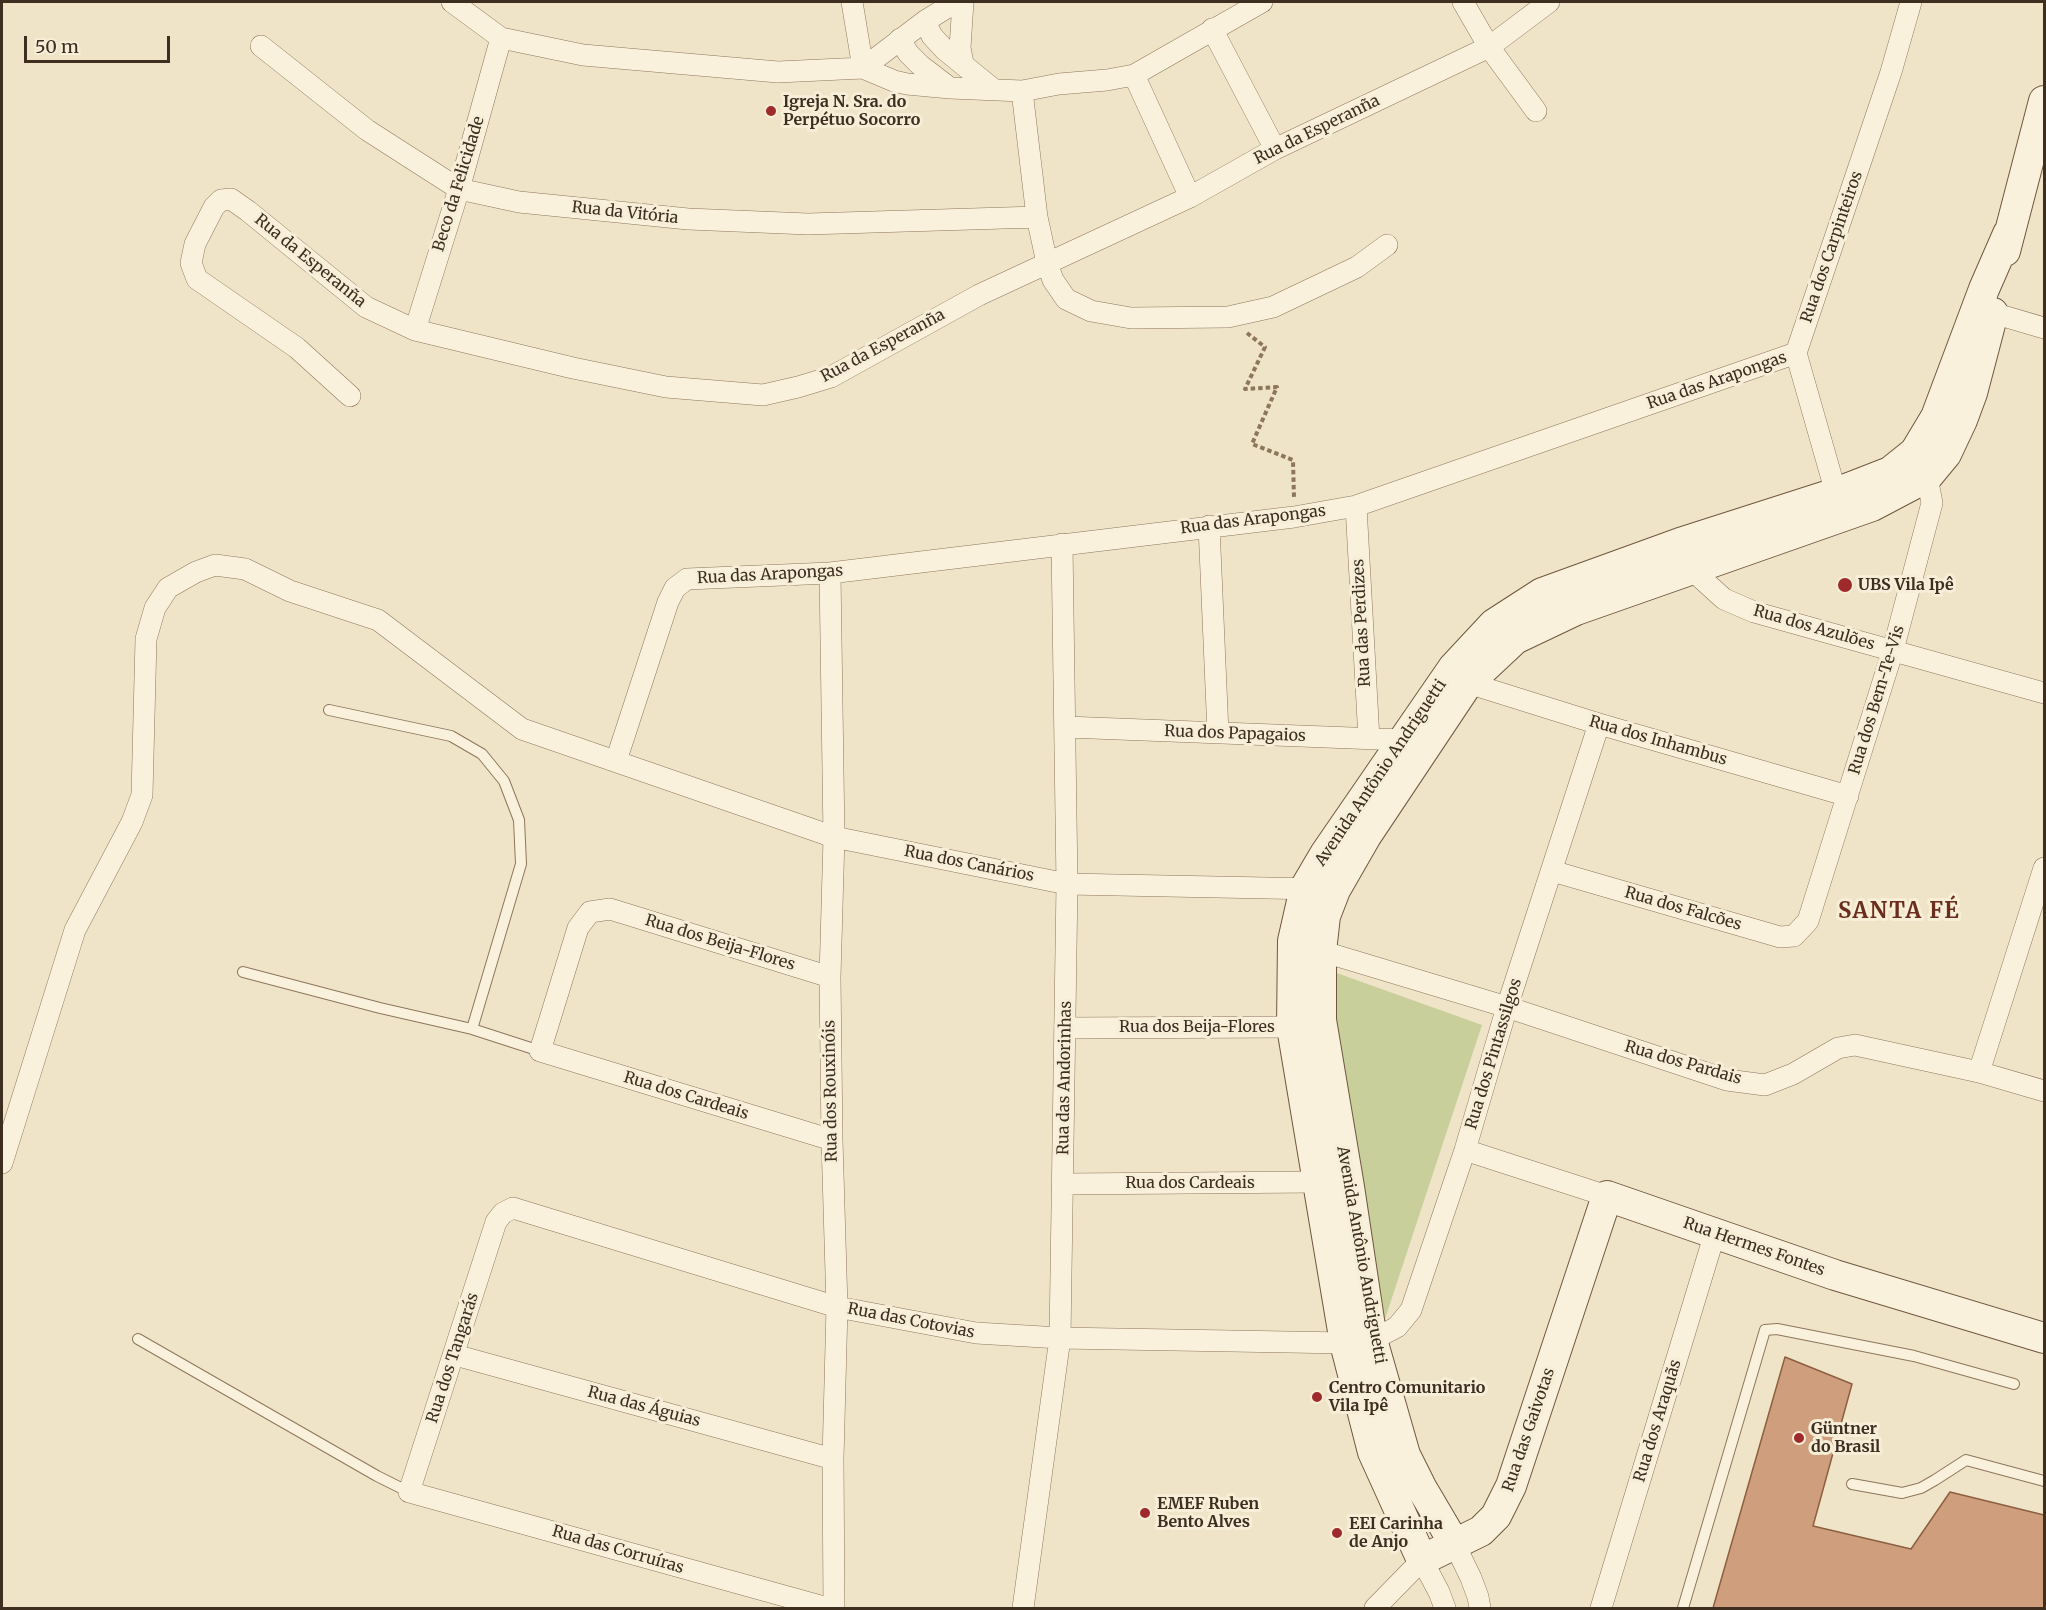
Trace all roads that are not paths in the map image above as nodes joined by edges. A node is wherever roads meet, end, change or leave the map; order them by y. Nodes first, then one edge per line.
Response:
1 (452, 2) edge
2 (852, 2) edge
3 (957, 2) edge
4 (963, 2) edge
5 (1262, 2) edge
6 (1463, 2) edge
7 (1549, 2) edge
8 (1911, 2) edge
9 (925, 21) junction
10 (1212, 29) junction
11 (501, 38) junction
12 (900, 39) junction
13 (261, 46) dead end
14 (1489, 47) junction
15 (963, 63) junction
16 (863, 68) junction
17 (1134, 75) junction
18 (950, 88) junction
19 (993, 89) junction
20 (1022, 91) junction
21 (2044, 101) edge
22 (1536, 111) dead end
23 (1275, 149) junction
24 (459, 189) junction
25 (1190, 197) junction
26 (1037, 217) junction
27 (2008, 234) junction
28 (1387, 245) dead end
29 (1047, 263) junction
30 (1993, 313) junction
31 (2044, 328) edge
32 (414, 330) junction
33 (1796, 353) junction
34 (350, 396) dead end
35 (1927, 477) junction
36 (1836, 493) junction
37 (1356, 506) junction
38 (1209, 526) junction
39 (1680, 543) junction
40 (1062, 544) junction
41 (1692, 570) junction
42 (830, 573) junction
43 (1893, 650) junction
44 (1468, 683) junction
45 (2044, 693) edge
46 (328, 710) dead end
47 (1599, 724) junction
48 (1066, 727) junction
49 (1218, 733) junction
50 (1369, 739) junction
51 (1404, 740) junction
52 (616, 761) junction
53 (1848, 796) junction
54 (834, 837) junction
55 (2044, 868) edge
56 (1552, 871) junction
57 (1067, 884) junction
58 (1305, 888) junction
59 (1335, 890) junction
60 (1808, 921) joint
61 (1321, 951) junction
62 (243, 972) dead end
63 (830, 977) junction
64 (1507, 1007) junction
65 (1292, 1027) junction
66 (1066, 1028) junction
67 (472, 1029) junction
68 (540, 1051) junction
69 (1979, 1072) junction
70 (2044, 1091) edge
71 (832, 1140) junction
72 (1465, 1150) junction
73 (2, 1163) edge
74 (1316, 1182) junction
75 (1064, 1184) junction
76 (1607, 1196) junction
77 (496, 1222) joint
78 (1715, 1233) junction
79 (837, 1307) junction
80 (1060, 1338) junction
81 (2044, 1338) edge
82 (138, 1339) dead end
83 (1359, 1342) junction
84 (455, 1355) junction
85 (2014, 1384) dead end
86 (832, 1459) junction
87 (2044, 1481) edge
88 (1852, 1484) dead end
89 (409, 1492) junction
90 (1454, 1543) junction
91 (1422, 1560) junction
92 (828, 1608) edge
93 (834, 1608) edge
94 (1023, 1608) edge
95 (1375, 1608) edge
96 (1445, 1608) edge
97 (1480, 1608) edge
98 (1601, 1608) edge
99 (1683, 1608) edge

1 - 11 street
2 - 16 street
3 - 9 street
4 - 15 street
5 - 10 street
6 - 14 street
7 - 14 street, Rua da Esperanña
8 - 33 street, Rua dos Carpinteiros
9 - 12 street
9 - 15 street
10 - 17 street
10 - 23 street
11 - 16 street
11 - 24 street, Beco da Felicidade
12 - 16 street
12 - 18 street
13 - 24 street, Rua da Vitória
14 - 22 street
14 - 23 street, Rua da Esperanña
15 - 19 street
16 - 18 street
17 - 20 street
17 - 25 street
18 - 19 street
19 - 20 street
20 - 26 street
21 - 27 street, Avenida Antônio Andriguetti
23 - 25 street, Rua da Esperanña
24 - 26 street, Rua da Vitória
24 - 32 street, Beco da Felicidade
25 - 29 street, Rua da Esperanña
26 - 29 street
27 - 30 street, Avenida Antônio Andriguetti
27 - 36 street, Avenida Antônio Andriguetti
28 - 29 street
29 - 32 street, Rua da Esperanña
30 - 31 street
30 - 35 street, Avenida Antônio Andriguetti
32 - 34 street, Rua da Esperanña
33 - 36 street
33 - 37 street, Rua das Arapongas
35 - 41 street, Avenida Antônio Andriguetti
35 - 43 street, Rua dos Bem-Te-Vis
36 - 39 street, Avenida Antônio Andriguetti
37 - 38 street, Rua das Arapongas
37 - 50 street, Rua das Perdizes
38 - 40 street, Rua das Arapongas
38 - 49 street
39 - 41 street, Rua dos Azulões
39 - 51 street, Avenida Antônio Andriguetti
40 - 42 street, Rua das Arapongas
40 - 48 street, Rua das Andorinhas
41 - 43 street, Rua dos Azulões
41 - 44 street, Avenida Antônio Andriguetti
42 - 52 street, Rua das Arapongas
42 - 54 street, Rua dos Rouxinóis
43 - 45 street, Rua dos Azulões
43 - 53 street, Rua dos Bem-Te-Vis
44 - 47 street, Rua dos Inhambus
44 - 59 street, Avenida Antônio Andriguetti
46 - 67 lane
47 - 53 street, Rua dos Inhambus
47 - 56 street, Rua dos Pintassilgos
48 - 49 street, Rua dos Papagaios
48 - 57 street, Rua das Andorinhas
49 - 50 street, Rua dos Papagaios
50 - 51 street, Rua dos Papagaios
51 - 58 street, Avenida Antônio Andriguetti
52 - 54 street, Rua dos Canários
52 - 73 street
53 - 60 street, Rua dos Bem-Te-Vis
54 - 57 street, Rua dos Canários
54 - 63 street, Rua dos Rouxinóis
55 - 69 street
56 - 60 street, Rua dos Falcões
56 - 64 street, Rua dos Pintassilgos
57 - 58 street, Rua dos Canários
57 - 66 street, Rua das Andorinhas
58 - 59 street, Rua dos Canários
58 - 65 street, Avenida Antônio Andriguetti
59 - 61 street, Avenida Antônio Andriguetti
61 - 64 street, Rua dos Pardais
61 - 83 street, Avenida Antônio Andriguetti
62 - 67 lane
63 - 68 street, Rua dos Beija-Flores
63 - 71 street, Rua dos Rouxinóis
64 - 69 street, Rua dos Pardais
64 - 72 street, Rua dos Pintassilgos
65 - 66 street, Rua dos Beija-Flores
65 - 74 street, Avenida Antônio Andriguetti
66 - 75 street, Rua das Andorinhas
67 - 68 lane
68 - 71 street, Rua dos Cardeais
69 - 70 street, Rua dos Pardais
71 - 79 street, Rua dos Rouxinóis
72 - 76 street, Rua Hermes Fontes
72 - 83 street, Rua dos Pintassilgos
74 - 75 street, Rua dos Cardeais
74 - 83 street, Avenida Antônio Andriguetti
75 - 80 street, Rua das Andorinhas
76 - 78 street, Rua Hermes Fontes
76 - 90 street, Rua das Gaivotas
77 - 79 street, Rua das Cotovias
77 - 84 street, Rua dos Tangarás
78 - 81 street, Rua Hermes Fontes
78 - 98 street, Rua dos Araquãs
79 - 80 street, Rua das Cotovias
79 - 86 street, Rua dos Rouxinóis
80 - 83 street, Rua das Cotovias
80 - 94 street, Rua das Andorinhas
82 - 89 lane
83 - 90 street, Avenida Antônio Andriguetti
83 - 91 street, Avenida Antônio Andriguetti
84 - 86 street, Rua das Águias
84 - 89 street, Rua dos Tangarás
85 - 99 lane
86 - 93 street, Rua dos Rouxinóis
87 - 88 lane
89 - 92 street, Rua das Corruíras
90 - 91 street, Rua das Gaivotas
90 - 97 street, Avenida Antônio Andriguetti
91 - 95 street, Rua das Gaivotas
91 - 96 street, Avenida Antônio Andriguetti

